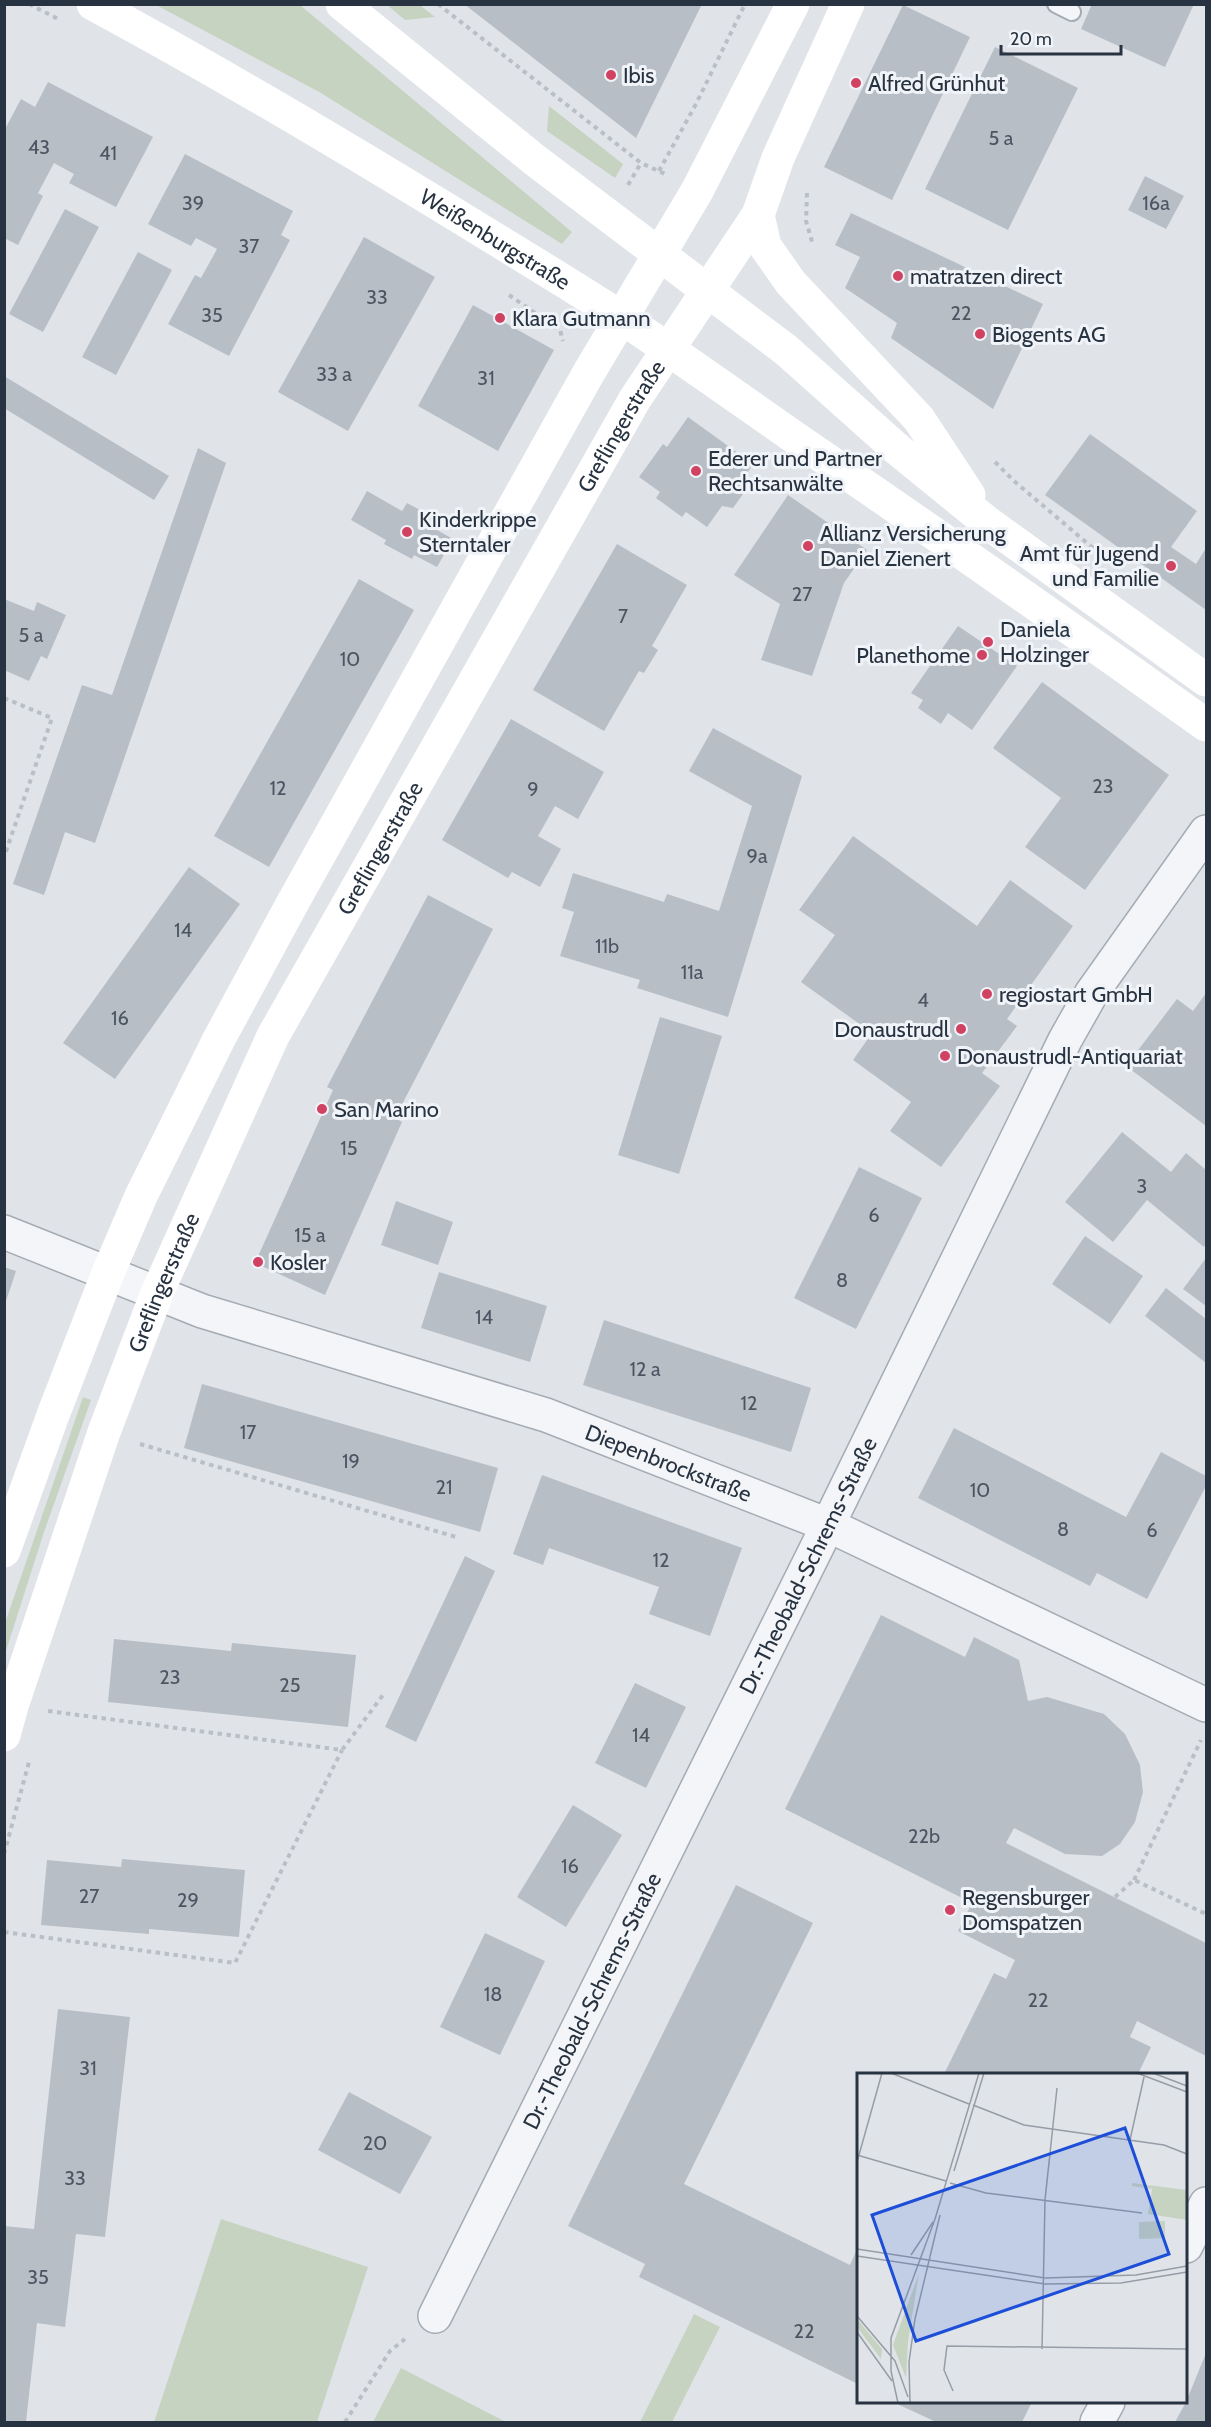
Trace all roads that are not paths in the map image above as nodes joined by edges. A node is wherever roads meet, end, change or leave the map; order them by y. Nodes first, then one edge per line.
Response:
1 (93, 4) edge
2 (342, 4) edge
3 (793, 4) edge
4 (848, 4) edge
5 (1056, 4) edge
6 (1072, 12) dead end
7 (758, 215) junction
8 (658, 254) junction
9 (708, 290) junction
10 (620, 318) junction
11 (667, 349) junction
12 (988, 523) junction
13 (1206, 680) edge
14 (1206, 725) edge
15 (1206, 831) edge
16 (4, 1232) edge
17 (108, 1273) junction
18 (157, 1293) junction
19 (828, 1525) junction
20 (4, 1551) edge
21 (1206, 1705) edge
22 (4, 1735) edge
23 (1206, 2204) edge
24 (1187, 2242) edge
25 (435, 2316) road end
26 (1107, 2403) edge
27 (1097, 2422) edge

1 - 10 street, Weißenburgstraße
2 - 8 street
3 - 8 street
4 - 7 street, Greflingerstraße
5 - 6 lane
7 - 9 street, Greflingerstraße
7 - 12 street
8 - 9 street
8 - 10 street
9 - 11 street, Greflingerstraße
9 - 12 street
10 - 11 street, Weißenburgstraße
10 - 17 street
11 - 14 street, Weißenburgstraße
11 - 18 street, Greflingerstraße
12 - 13 street
15 - 19 street, Dr.-Theobald-Schrems-Straße
16 - 17 street, Diepenbrockstraße
17 - 18 street, Diepenbrockstraße
17 - 20 street
18 - 19 street, Diepenbrockstraße
18 - 22 street, Greflingerstraße
19 - 21 street, Diepenbrockstraße
19 - 25 street, Dr.-Theobald-Schrems-Straße
23 - 24 street
26 - 27 street

